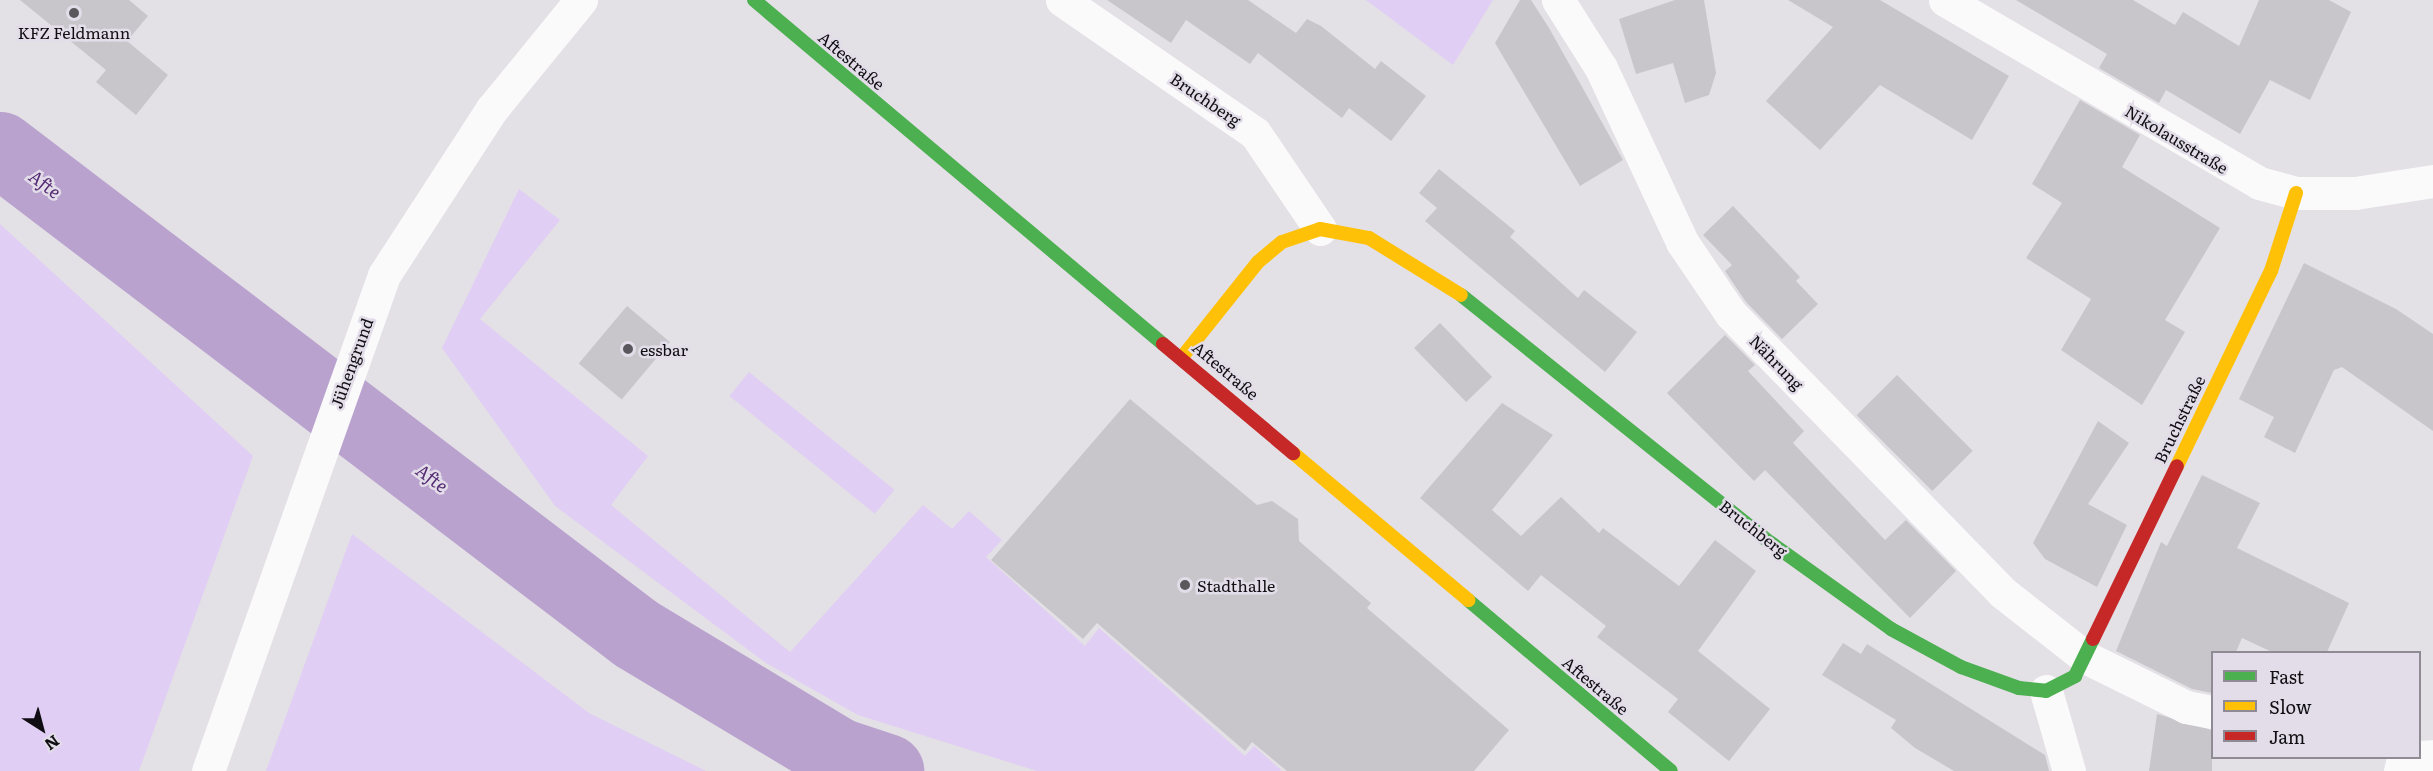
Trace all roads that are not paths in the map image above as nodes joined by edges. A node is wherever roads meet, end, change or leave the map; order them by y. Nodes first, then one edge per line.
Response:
1 (581, 0) edge
2 (754, 0) edge
3 (1062, 0) edge
4 (1558, 0) edge
5 (1949, 1) edge
6 (2433, 182) edge
7 (2296, 193) junction
8 (1320, 229) junction
9 (1183, 356) junction
10 (2085, 657) junction
11 (2046, 691) junction
12 (2211, 712) edge
13 (208, 771) edge
14 (1671, 771) edge
15 (2069, 771) edge

1 - 13 street, Jühengrund
2 - 9 street, Aftestraße
3 - 8 street, Bruchberg
4 - 10 street, Nährung
5 - 7 street, Nikolausstraße
6 - 7 street, Nikolausstraße
7 - 10 street, Bruchstraße
8 - 9 street, Bruchberg
8 - 11 street, Bruchberg
9 - 14 street, Aftestraße
10 - 11 street
10 - 12 street
11 - 15 street

